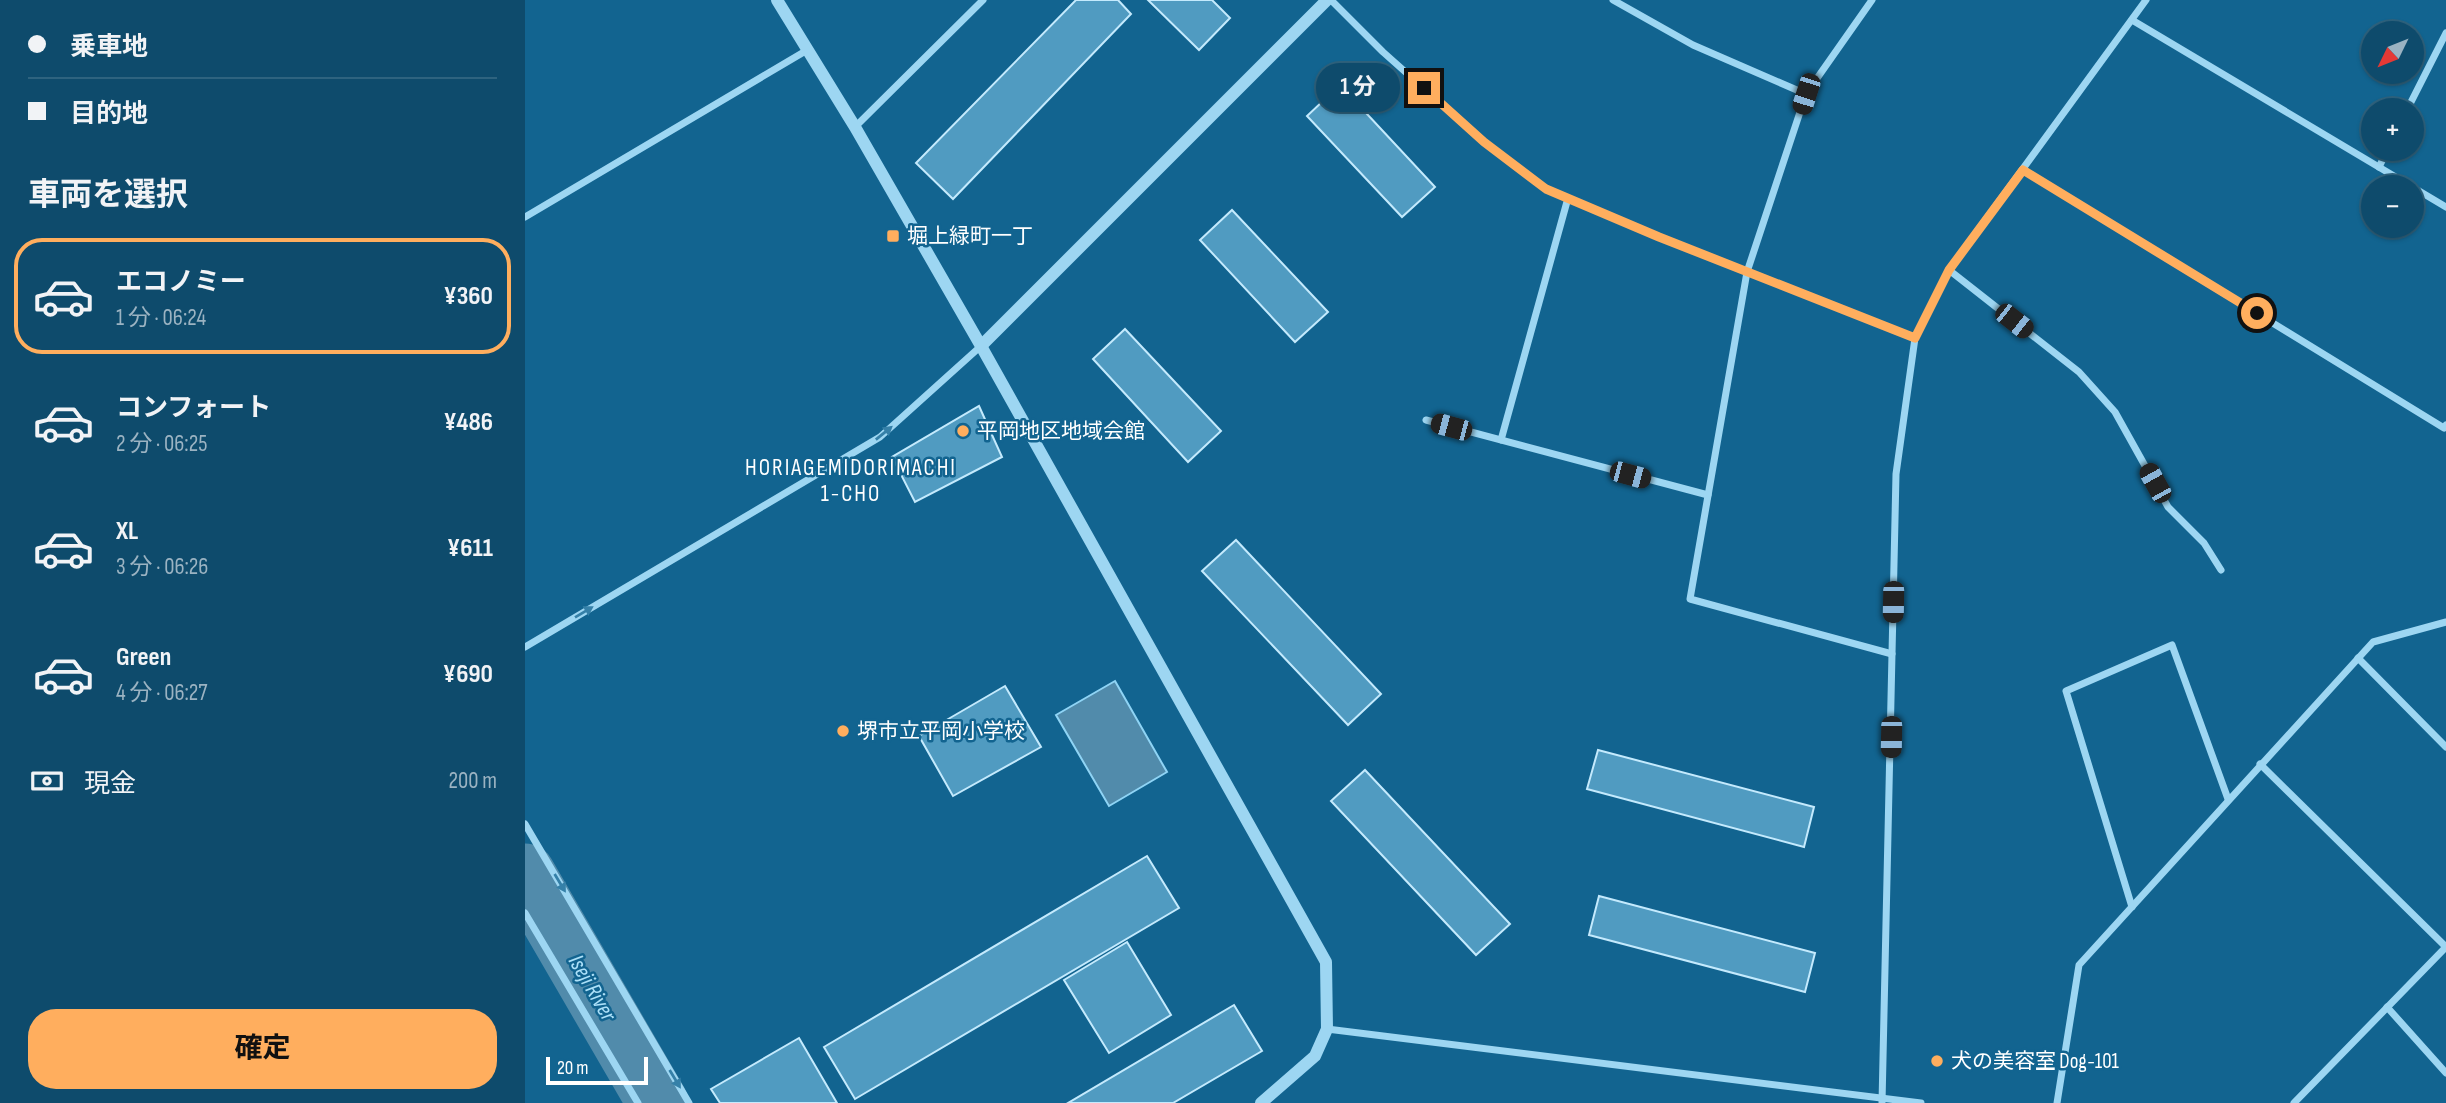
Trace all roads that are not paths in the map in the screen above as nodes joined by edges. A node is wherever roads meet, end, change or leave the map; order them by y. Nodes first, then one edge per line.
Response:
1 (777, 0) edge
2 (983, 0) edge
3 (1329, 0) edge
4 (1613, 0) edge
5 (1872, 0) edge
6 (2146, 0) edge
7 (2132, 20) junction
8 (2446, 33) edge
9 (809, 50) junction
10 (1806, 94) junction
11 (2413, 98) edge
12 (855, 127) junction
13 (2382, 161) edge
14 (2379, 167) junction
15 (2023, 170) junction
16 (1568, 198) junction
17 (2446, 208) edge
18 (525, 217) edge
19 (1949, 270) junction
20 (1747, 272) junction
21 (1915, 338) junction
22 (981, 346) junction
23 (1426, 420) dead end
24 (2446, 425) edge
25 (1501, 440) junction
26 (1708, 495) junction
27 (2221, 570) dead end
28 (2446, 622) edge
29 (525, 647) edge
30 (1892, 654) junction
31 (2358, 658) junction
32 (2446, 747) edge
33 (2260, 764) junction
34 (2228, 799) junction
35 (525, 824) edge
36 (2132, 907) junction
37 (525, 913) edge
38 (2446, 947) edge
39 (2388, 1007) junction
40 (1328, 1029) junction
41 (2446, 1073) edge
42 (1882, 1100) edge
43 (638, 1103) edge
44 (689, 1103) edge
45 (1261, 1103) edge
46 (1921, 1103) edge
47 (2057, 1103) edge
48 (2294, 1103) edge

1 - 9 street
2 - 12 street
3 - 16 street
3 - 22 street
4 - 10 street
5 - 10 street
6 - 7 street
7 - 14 street
7 - 15 street
8 - 11 street
9 - 12 street
9 - 18 street
10 - 20 street
12 - 22 street
13 - 14 street
14 - 17 street
15 - 19 street
15 - 24 street
16 - 20 street
16 - 25 street
19 - 21 street
19 - 27 street
20 - 21 street
20 - 26 street
21 - 30 street
29 -> 22 street
22 - 40 street
23 - 25 street
25 - 26 street
26 - 30 street
28 - 31 street
30 - 42 street
31 - 32 street
31 - 33 street
33 - 34 street
33 - 38 street
34 - 36 street
34 - 36 street
35 -> 44 street
36 - 47 street
37 - 43 street
38 - 39 street
39 - 41 street
39 - 48 street
40 - 42 street
40 - 45 street
42 - 46 street

